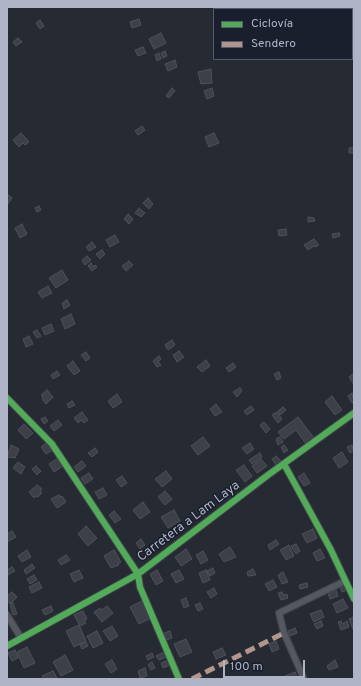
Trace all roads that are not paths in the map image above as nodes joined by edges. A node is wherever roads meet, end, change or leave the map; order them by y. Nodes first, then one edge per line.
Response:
1 (7, 398) edge
2 (354, 413) edge
3 (284, 464) junction
4 (138, 574) junction
5 (345, 581) junction
6 (354, 599) edge
7 (7, 615) edge
8 (21, 638) junction
9 (7, 646) edge
10 (179, 679) edge
11 (304, 679) edge

1 - 4 street
2 - 3 street, Carretera a Lam Laya
3 - 4 street, Carretera a Lam Laya
3 - 5 street
4 - 8 street, Carretera a Lam Laya
4 - 10 street
5 - 6 street
5 - 11 street
7 - 8 street
8 - 9 street, Carretera a Lam Laya

